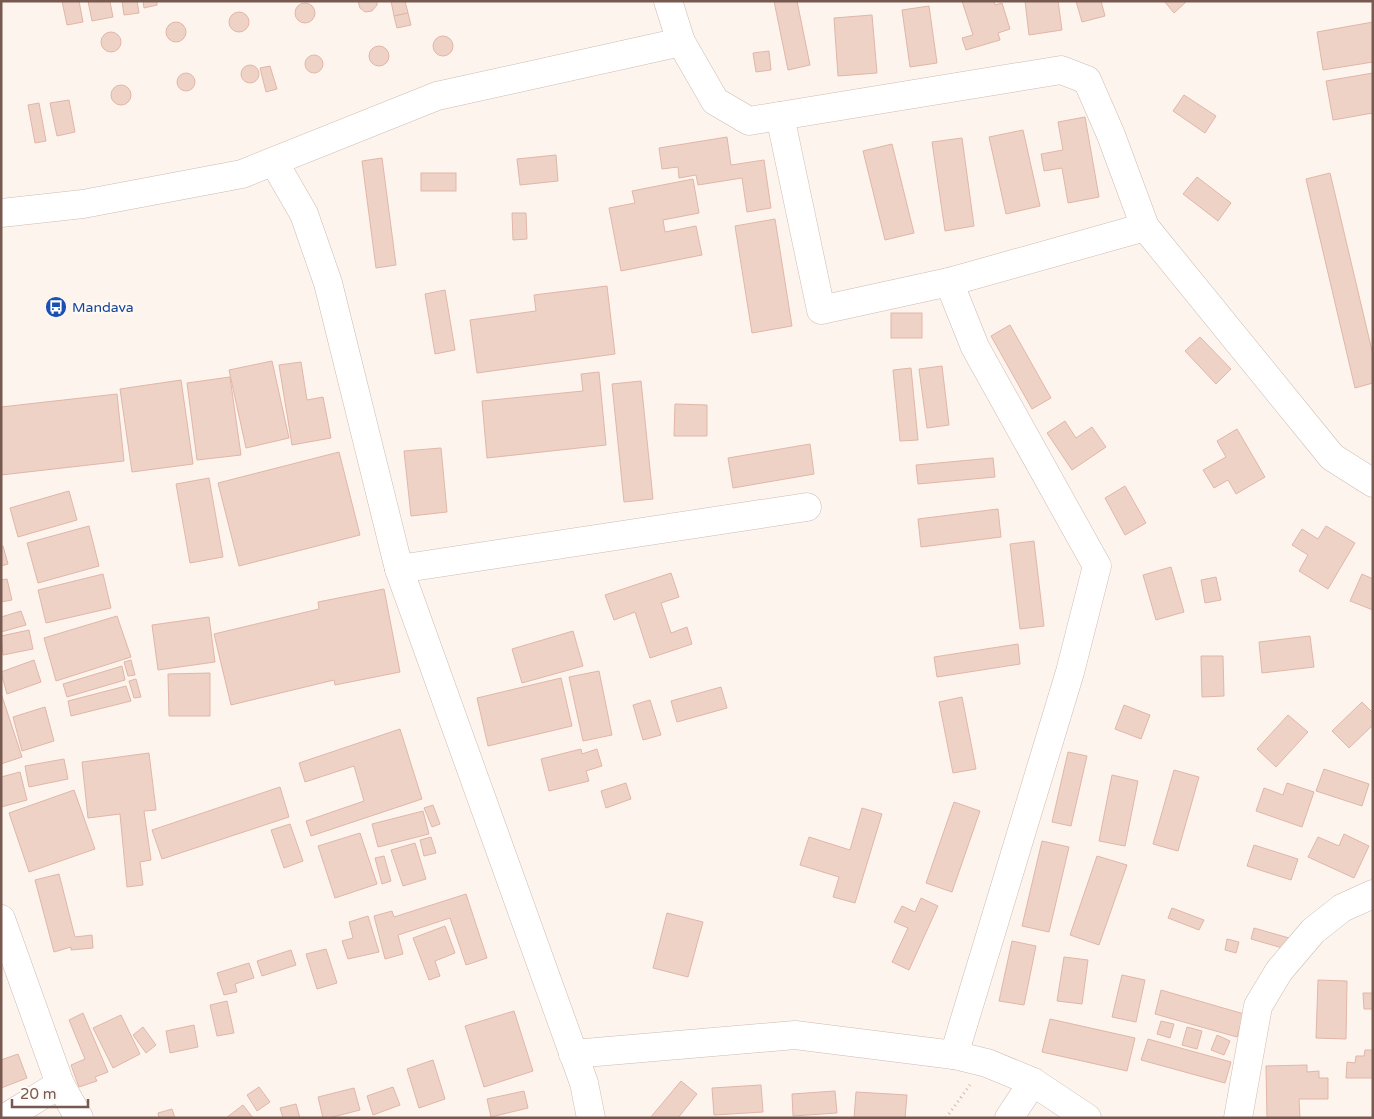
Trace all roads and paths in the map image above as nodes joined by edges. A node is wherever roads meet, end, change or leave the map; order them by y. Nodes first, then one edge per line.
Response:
1 (668, 1) edge
2 (681, 42) junction
3 (780, 116) junction
4 (274, 162) junction
5 (1, 213) edge
6 (1145, 227) junction
7 (949, 282) junction
8 (1373, 483) edge
9 (807, 507) dead end
10 (400, 569) junction
11 (1373, 894) edge
12 (1, 919) edge
13 (574, 1054) junction
14 (954, 1055) junction
15 (987, 1063) junction
16 (1033, 1082) junction
17 (60, 1084) junction
18 (5, 1118) edge
19 (79, 1118) edge
20 (591, 1118) edge
21 (946, 1118) edge
22 (1009, 1118) edge
23 (1087, 1118) edge
24 (1238, 1118) edge

1 - 2 street
2 - 3 street
2 - 4 street
3 - 6 street
3 - 7 street
4 - 5 street
4 - 10 street
6 - 7 street
6 - 8 street
7 - 14 street
9 - 10 street
10 - 13 street
11 - 24 street
12 - 17 street
13 - 14 street
13 - 20 street
14 - 15 street
15 - 16 street
15 - 21 path
16 - 22 street
16 - 23 street
17 - 18 street
17 - 19 street

